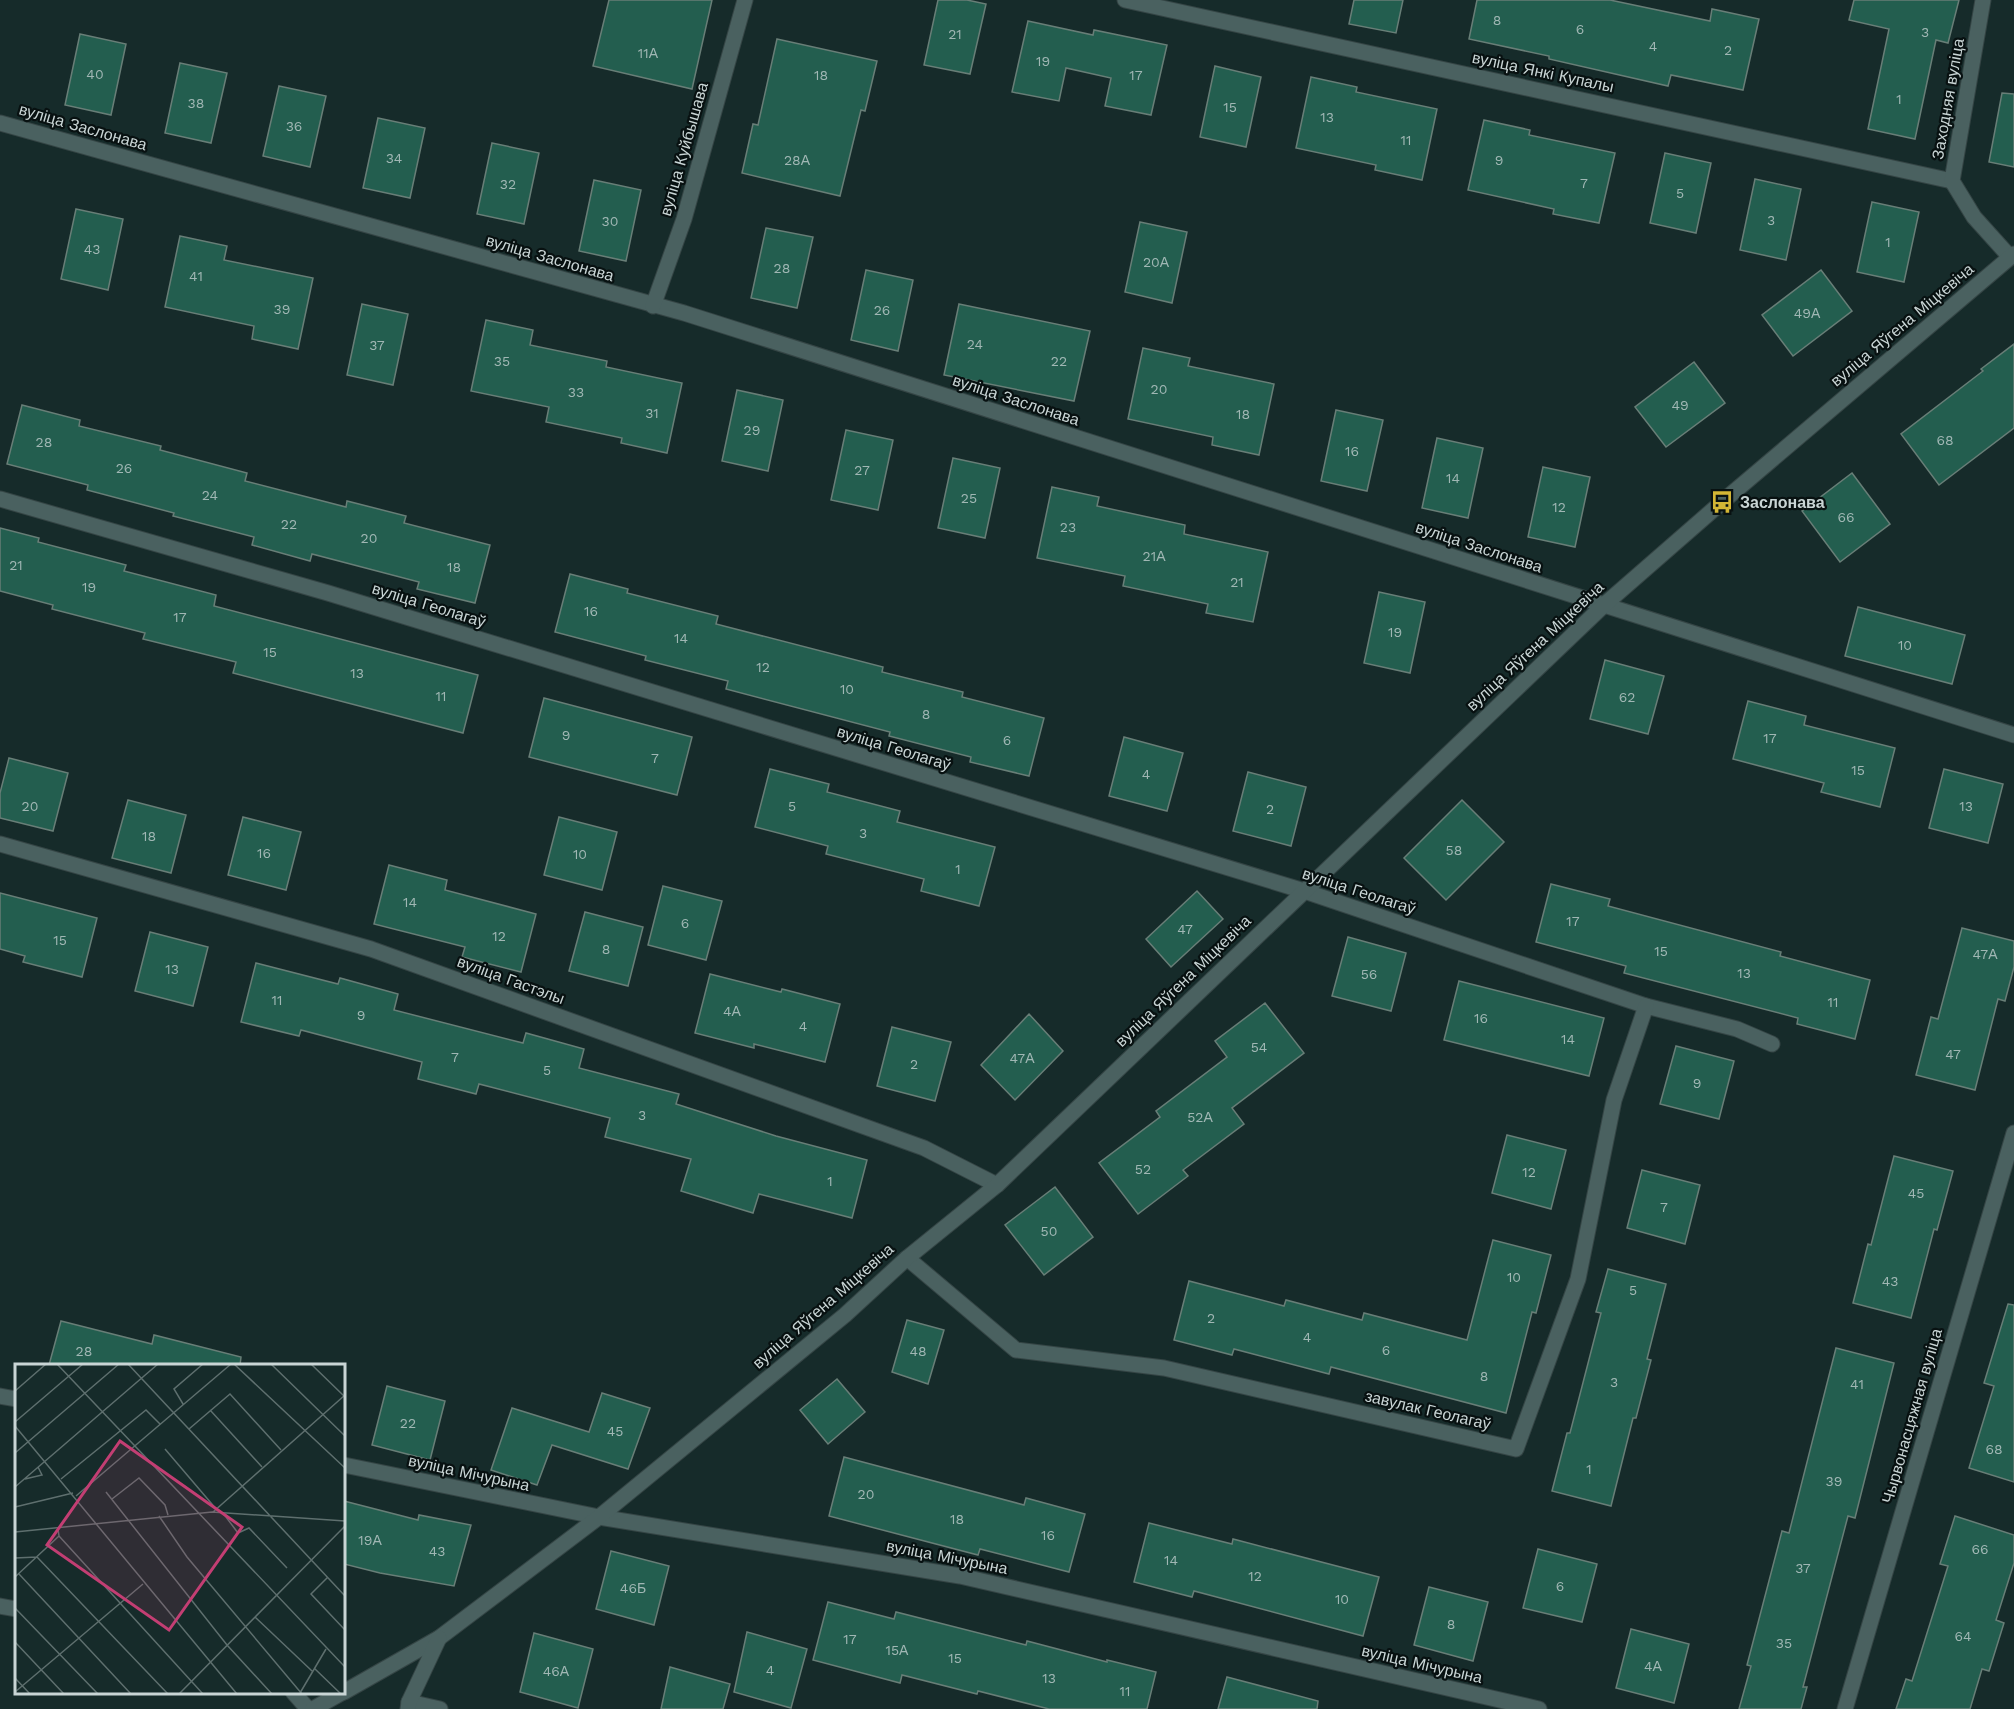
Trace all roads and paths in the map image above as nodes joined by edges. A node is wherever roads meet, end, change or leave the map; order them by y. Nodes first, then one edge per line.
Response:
1 (745, 0) edge
2 (1125, 0) edge
3 (1983, 0) edge
4 (0, 123) edge
5 (1952, 180) junction
6 (2012, 255) edge
7 (653, 306) junction
8 (0, 499) edge
9 (1604, 605) junction
10 (2014, 735) edge
11 (0, 844) edge
12 (1304, 891) junction
13 (1646, 1006) junction
14 (1772, 1044) dead end
15 (2014, 1132) edge
16 (998, 1185) junction
17 (907, 1258) junction
18 (0, 1396) edge
19 (15, 1399) edge
20 (345, 1465) edge
21 (599, 1517) junction
22 (0, 1606) edge
23 (15, 1609) edge
24 (439, 1638) junction
25 (345, 1691) edge
26 (295, 1694) edge
27 (339, 1694) edge
28 (408, 1706) edge
29 (308, 1709) edge
30 (313, 1709) edge
31 (440, 1709) edge
32 (1539, 1709) edge
33 (1845, 1709) edge

1 - 7 street, вуліца Куйбышава
2 - 5 street, вуліца Янкі Купалы
3 - 5 street, Заходняя вуліца
4 - 7 street, вуліца Заслонава
5 - 6 street, Заходняя вуліца
6 - 9 street, вуліца Яўгена Міцкевіча
7 - 9 street, вуліца Заслонава
8 - 12 street, вуліца Геолагаў
9 - 10 street, вуліца Заслонава
9 - 12 street, вуліца Яўгена Міцкевіча
11 - 16 street, вуліца Гастэлы
12 - 13 street, вуліца Геолагаў
12 - 16 street, вуліца Яўгена Міцкевіча
13 - 14 street, вуліца Геолагаў
13 - 17 street, завулак Геолагаў
15 - 33 street, Чырвонасцяжная вуліца
16 - 17 street, вуліца Яўгена Міцкевіча
17 - 21 street, вуліца Яўгена Міцкевіча
18 - 19 street
20 - 21 street, вуліца Мічурына
21 - 24 street, вуліца Яўгена Міцкевіча
21 - 32 street, вуліца Мічурына
22 - 23 street
24 - 25 street, вуліца Яўгена Міцкевіча
24 - 28 street
26 - 29 street
27 - 30 street, вуліца Яўгена Міцкевіча
28 - 31 street

